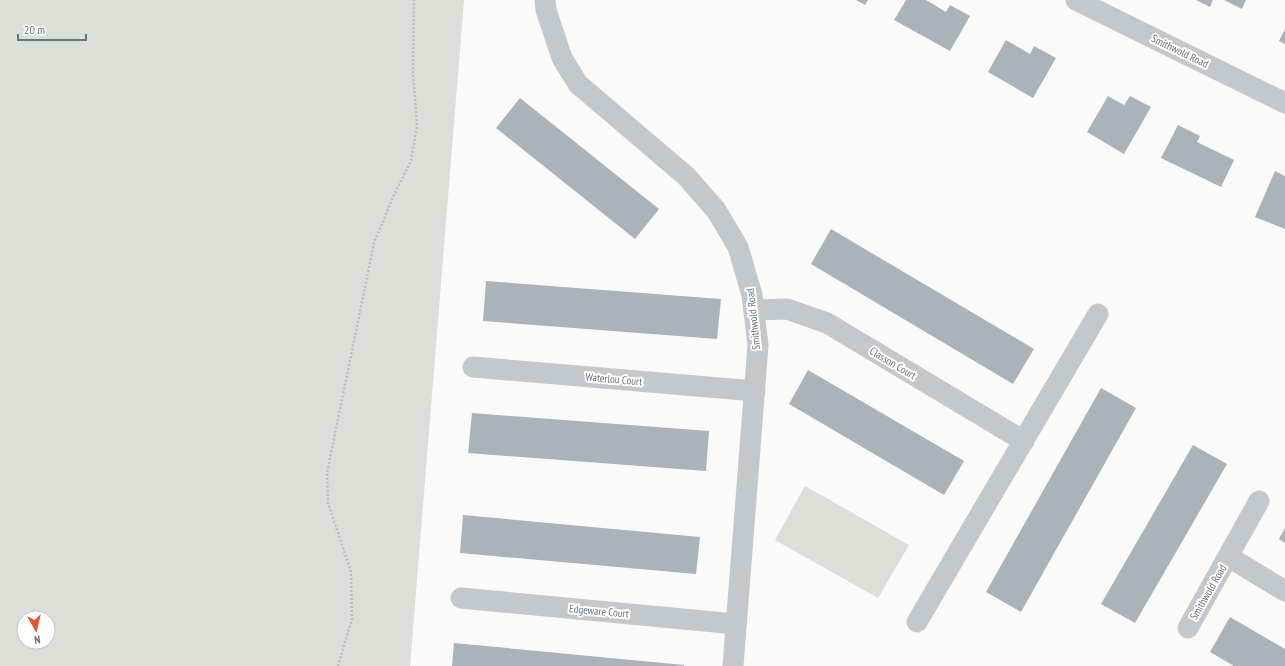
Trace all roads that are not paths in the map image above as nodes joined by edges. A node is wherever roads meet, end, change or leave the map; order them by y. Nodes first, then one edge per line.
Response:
1 (545, 0) edge
2 (1076, 0) edge
3 (1285, 103) edge
4 (754, 310) junction
5 (1098, 314) dead end
6 (473, 367) dead end
7 (754, 391) junction
8 (1024, 441) junction
9 (1259, 501) dead end
10 (1229, 557) junction
11 (1285, 591) edge
12 (461, 598) dead end
13 (917, 622) dead end
14 (736, 624) junction
15 (1188, 628) dead end
16 (733, 666) edge

1 - 4 street, Smithwold Road
2 - 3 street, Smithwold Road
4 - 7 street, Smithwold Road
4 - 8 street, Classon Court
5 - 8 street
6 - 7 street, Waterlou Court
7 - 14 street, Smithwold Road
8 - 13 street
9 - 10 street, Smithwold Road
10 - 11 street, Smithwold Road
10 - 15 street, Smithwold Road
12 - 14 street, Edgeware Court
14 - 16 street, Smithwold Road

